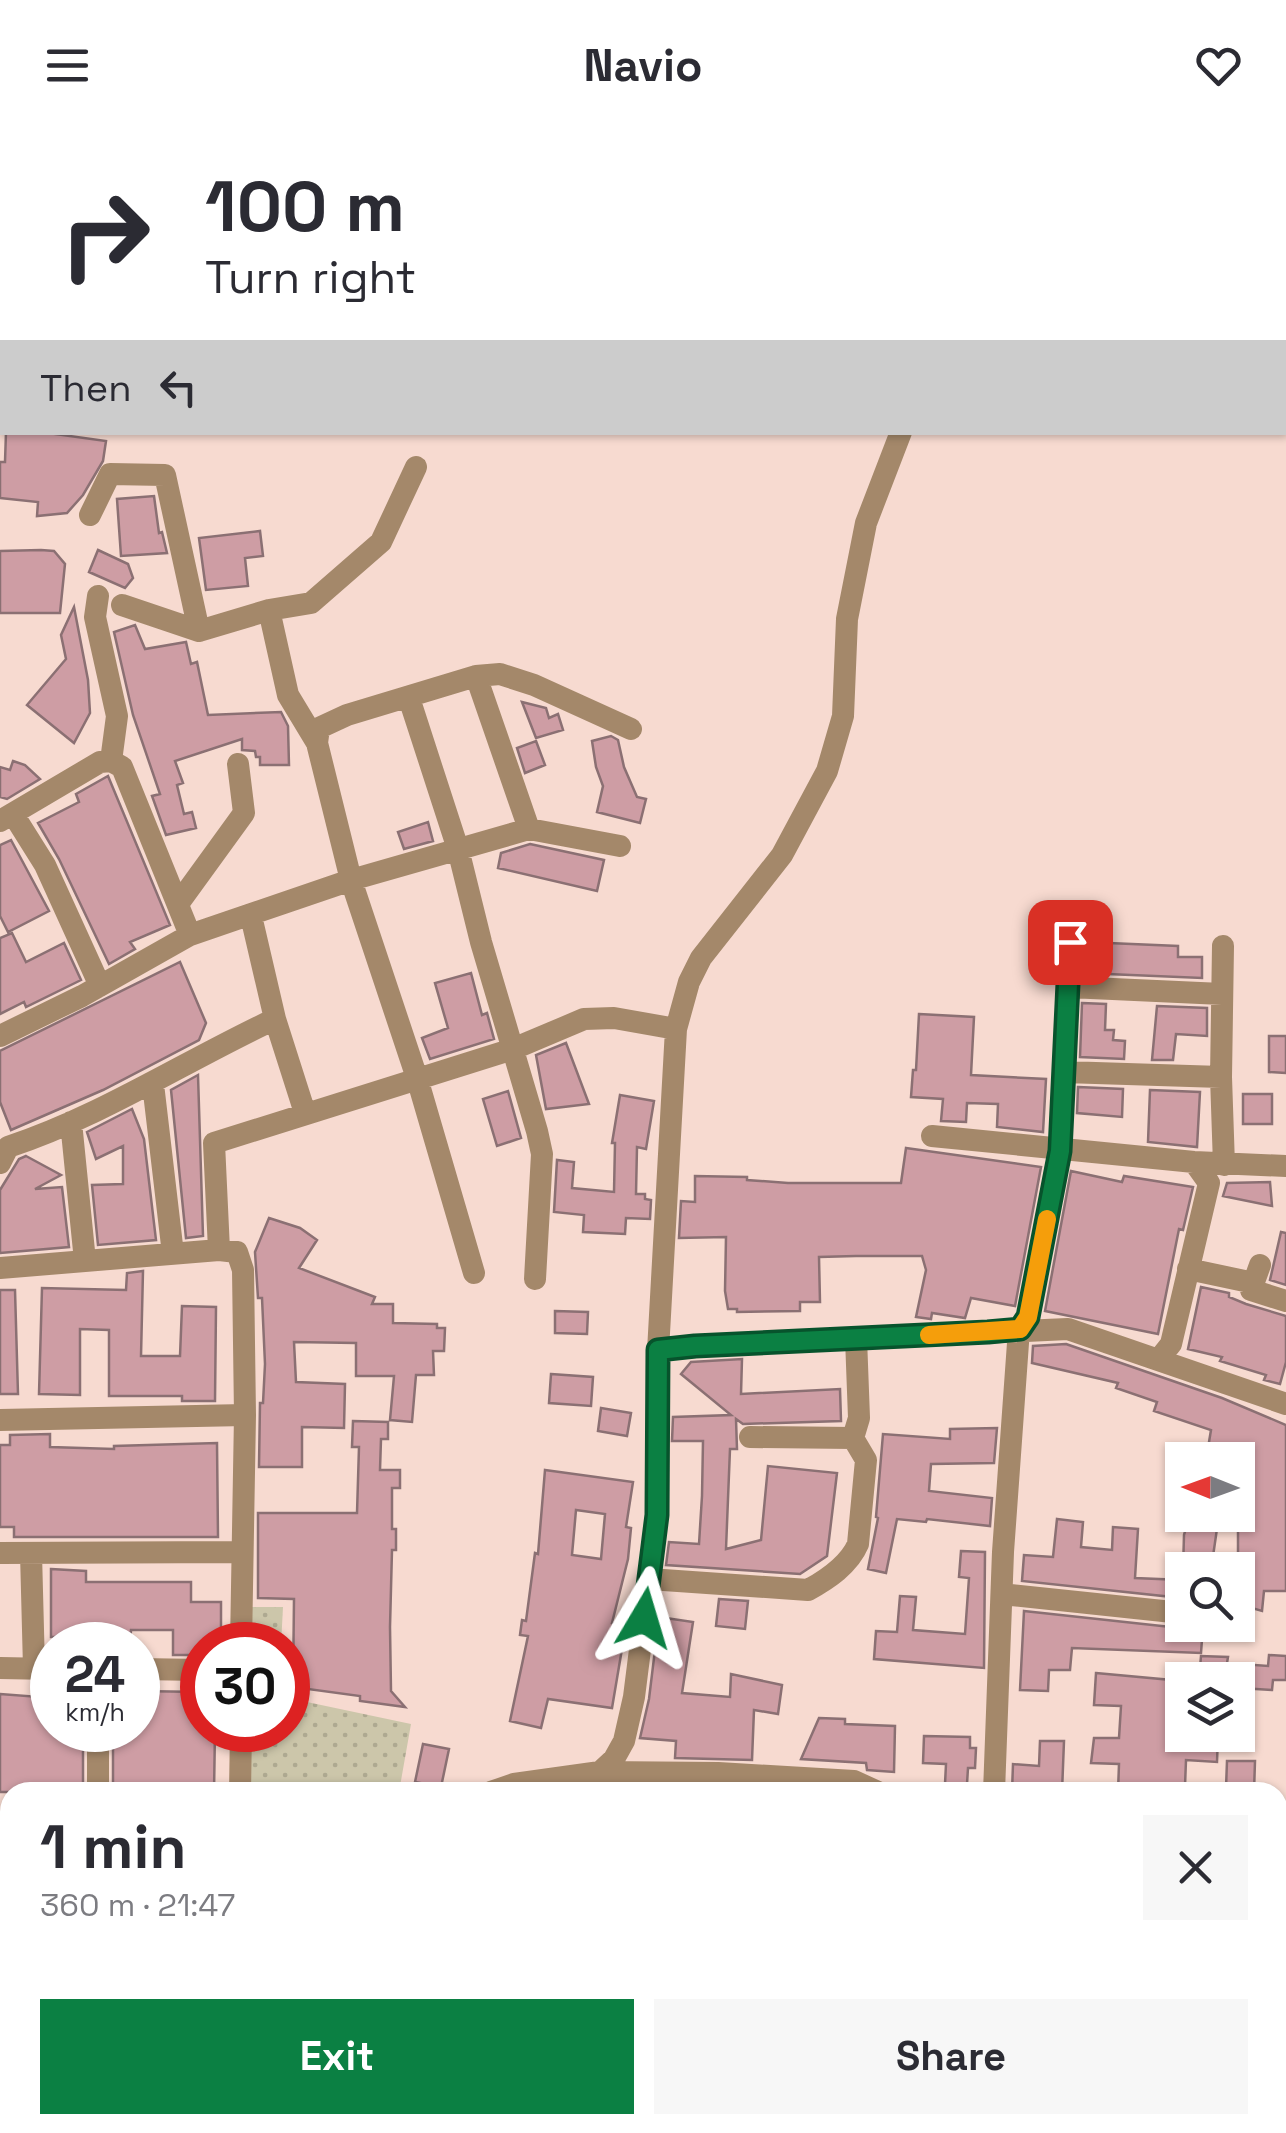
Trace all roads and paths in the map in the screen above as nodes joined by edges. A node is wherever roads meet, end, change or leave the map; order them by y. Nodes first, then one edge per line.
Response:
1 (901, 435) edge
2 (416, 467) dead end
3 (90, 516) dead end
4 (98, 596) dead end
5 (122, 604) dead end
6 (269, 610) junction
7 (199, 631) junction
8 (476, 676) junction
9 (408, 698) junction
10 (631, 729) dead end
11 (317, 743) junction
12 (111, 761) junction
13 (238, 764) dead end
14 (7, 817) edge
15 (530, 828) junction
16 (620, 846) dead end
17 (458, 849) junction
18 (351, 880) junction
19 (178, 904) junction
20 (251, 916) junction
21 (190, 935) junction
22 (1070, 942) dead end
23 (1223, 946) dead end
24 (100, 986) junction
25 (1069, 986) junction
26 (1222, 994) junction
27 (275, 1019) junction
28 (676, 1029) junction
29 (0, 1036) edge
30 (513, 1049) junction
31 (1064, 1072) junction
32 (1221, 1077) junction
33 (416, 1078) junction
34 (153, 1084) junction
35 (305, 1113) junction
36 (71, 1122) junction
37 (932, 1136) dead end
38 (1060, 1151) junction
39 (1194, 1162) junction
40 (0, 1163) edge
41 (1224, 1165) junction
42 (1286, 1166) edge
43 (219, 1250) junction
44 (173, 1254) junction
45 (85, 1262) junction
46 (0, 1268) edge
47 (1188, 1269) junction
48 (474, 1272) dead end
49 (535, 1278) dead end
50 (1286, 1301) edge
51 (1020, 1329) junction
52 (856, 1338) junction
53 (658, 1350) junction
54 (1159, 1359) junction
55 (1286, 1404) edge
56 (245, 1415) junction
57 (0, 1420) edge
58 (750, 1437) dead end
59 (853, 1438) junction
60 (31, 1552) junction
61 (241, 1552) junction
62 (0, 1553) edge
63 (649, 1579) junction
64 (1002, 1594) junction
65 (1165, 1611) edge
66 (38, 1622) edge
67 (242, 1622) edge
68 (0, 1668) edge
69 (30, 1669) edge
70 (98, 1752) edge
71 (240, 1752) edge
72 (600, 1772) junction
73 (98, 1782) edge
74 (240, 1782) edge
75 (559, 1782) edge
76 (807, 1782) edge
77 (994, 1782) edge

1 - 28 street
2 - 6 street
3 - 7 street
4 - 12 street
5 - 7 street
6 - 7 street
6 - 11 street
8 - 9 street
8 - 10 street
8 - 15 street
9 - 11 street
9 - 17 street
11 - 18 street
12 - 14 street
12 - 19 street
13 - 19 street
14 - 24 street
15 - 16 street
15 - 17 street
17 - 18 street
17 - 30 street
18 - 20 street
18 - 33 street
19 - 21 street
20 - 21 street
20 - 27 street
21 - 24 street
22 - 25 street
23 - 26 street
24 - 29 street
25 - 26 street
25 - 31 street
26 - 32 street
27 - 34 street
27 - 35 street
28 - 30 street
28 - 53 street
30 - 33 street
30 - 49 street
31 - 32 street
31 - 38 street
32 - 41 street
33 - 35 street
33 - 48 street
34 - 36 street
34 - 44 street
35 - 43 street
36 - 40 street
36 - 45 street
37 - 38 street
38 - 39 street
38 - 51 street
39 - 41 street
39 - 47 street
41 - 42 street
43 - 44 street
43 - 56 street
44 - 45 street
45 - 46 street
47 - 50 street
47 - 54 street
51 - 52 street
51 - 54 street
51 - 64 street
52 - 53 street
52 - 59 street
53 - 63 street
54 - 55 street
56 - 57 street
56 - 61 street
58 - 59 street
59 - 63 street
60 - 61 street
60 - 62 street
60 - 66 street
61 - 67 street
63 - 72 street
64 - 65 street
64 - 77 street
68 - 69 street
70 - 73 street
71 - 74 street
72 - 75 street
72 - 76 street

